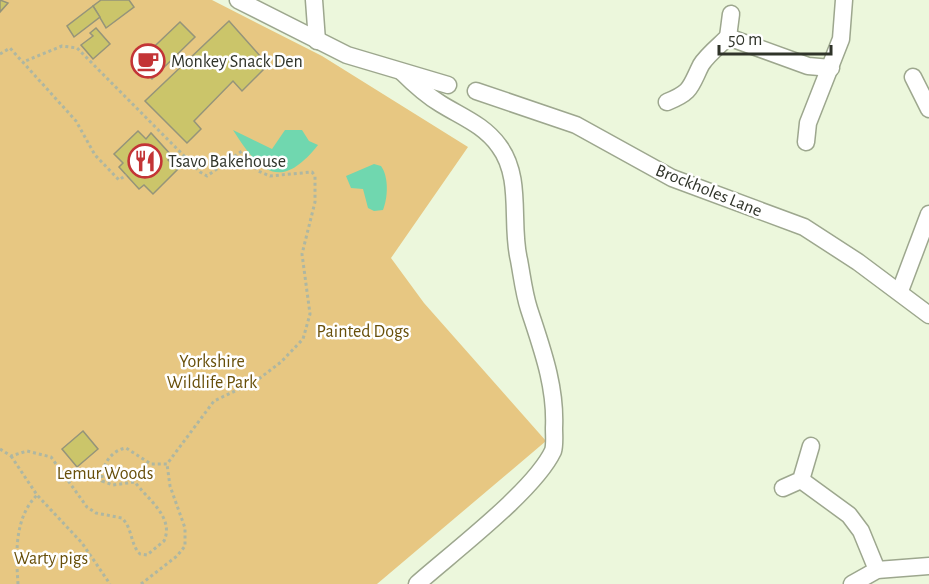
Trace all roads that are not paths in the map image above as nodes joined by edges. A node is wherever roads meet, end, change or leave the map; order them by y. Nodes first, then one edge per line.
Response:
1 (238, 0) edge
2 (314, 0) edge
3 (844, 0) edge
4 (732, 14) dead end
5 (728, 37) junction
6 (317, 41) junction
7 (831, 68) junction
8 (402, 72) junction
9 (912, 78) dead end
10 (448, 85) dead end
11 (476, 91) dead end
12 (667, 102) dead end
13 (929, 109) edge
14 (806, 142) dead end
15 (929, 214) edge
16 (900, 291) junction
17 (929, 315) edge
18 (811, 446) dead end
19 (801, 480) junction
20 (783, 488) dead end
21 (929, 566) edge
22 (877, 570) junction
23 (417, 584) edge
24 (852, 584) edge

1 - 6 street
2 - 6 street
3 - 7 street
4 - 5 street
5 - 7 street
5 - 12 street
6 - 8 street
7 - 14 street
8 - 10 street
8 - 23 street
9 - 13 street
11 - 16 street, Brockholes Lane
15 - 16 street
16 - 17 street, Brockholes Lane
18 - 19 street
19 - 20 street
19 - 22 street
21 - 22 street
22 - 24 street

